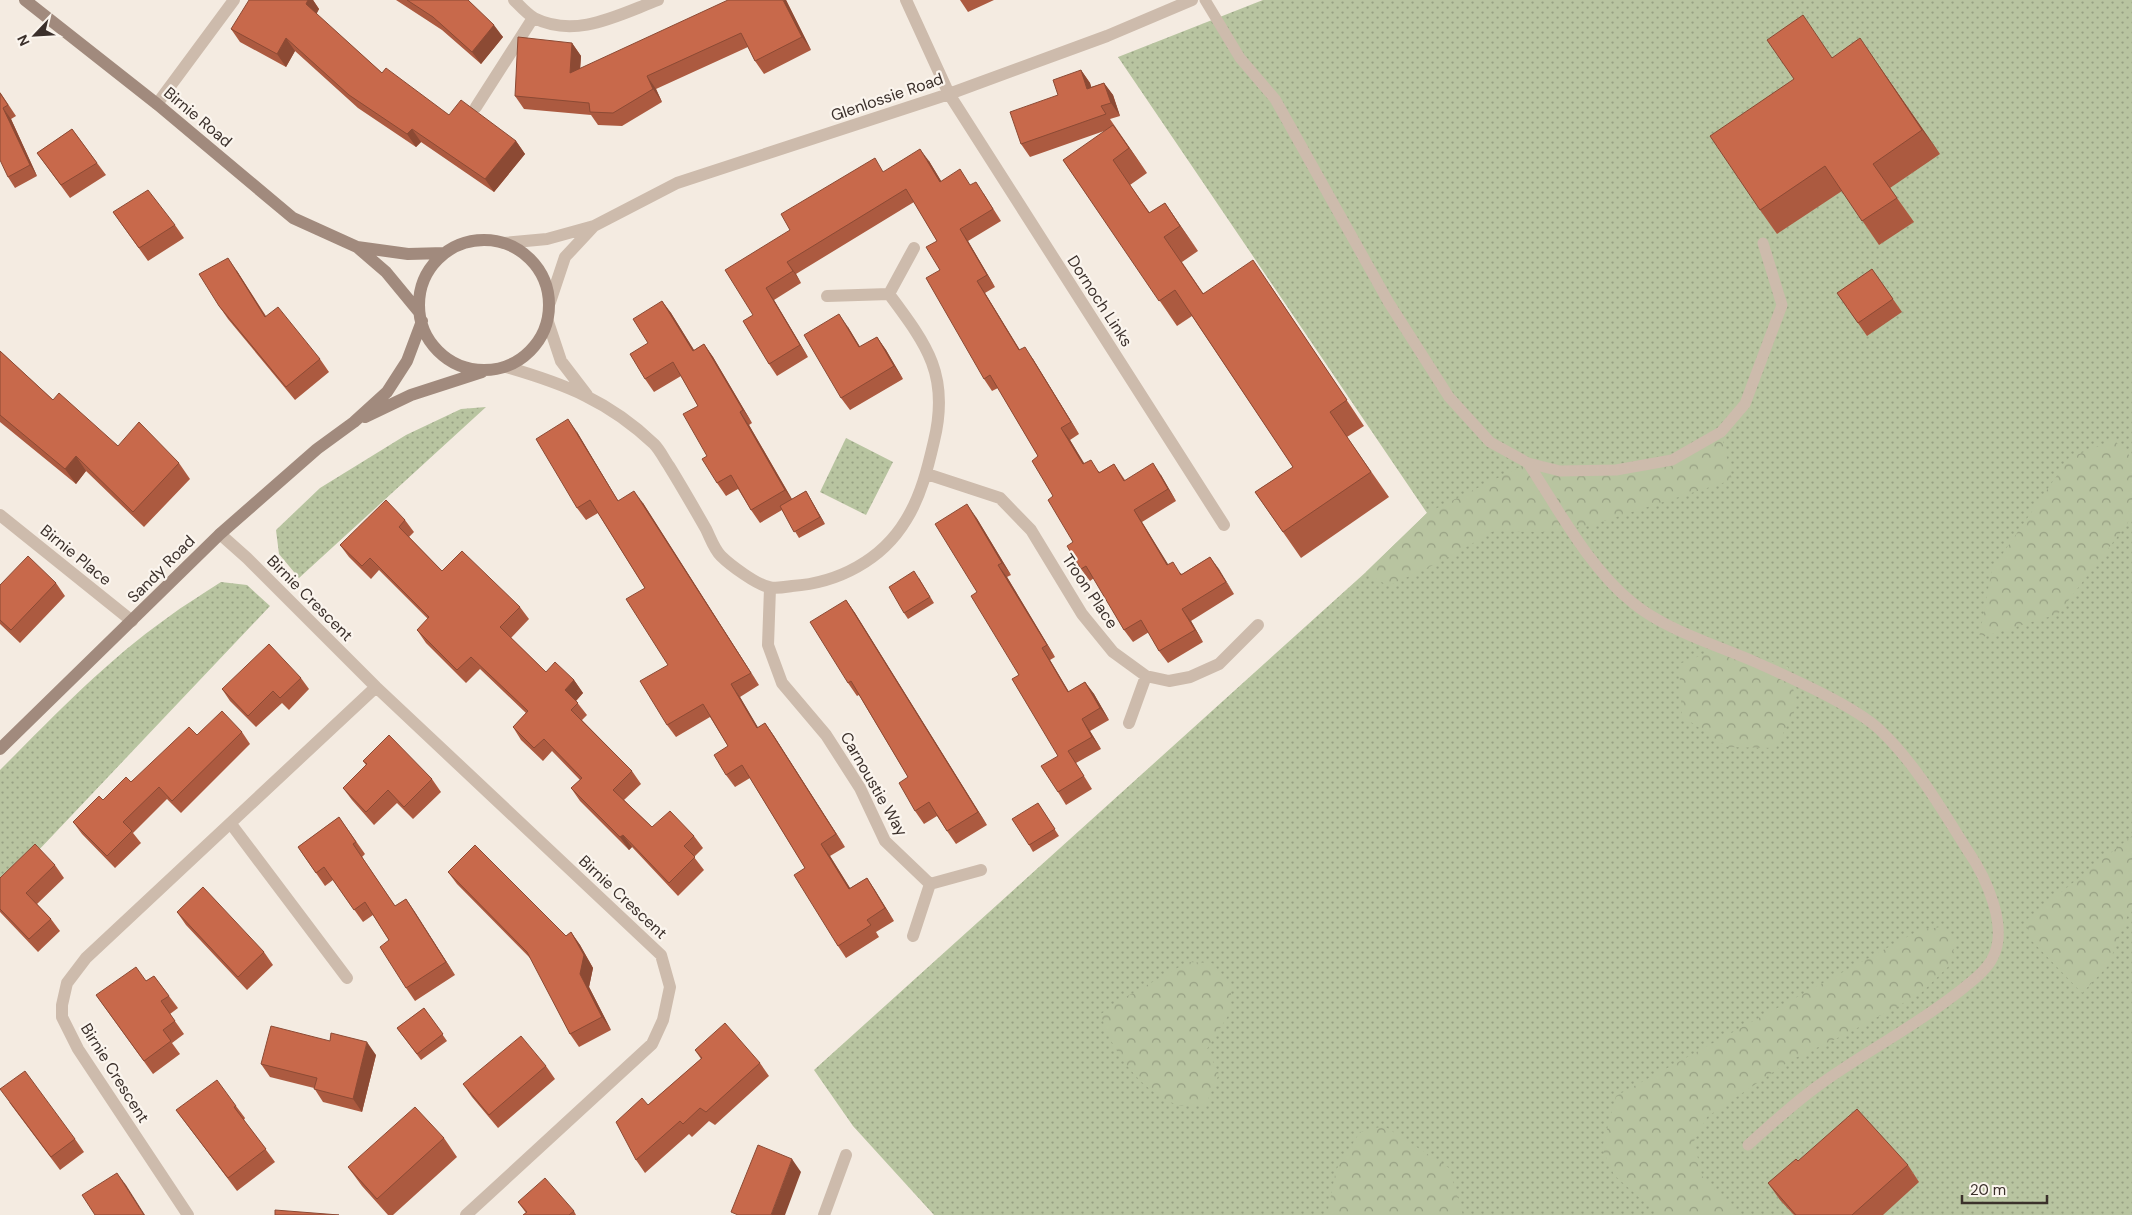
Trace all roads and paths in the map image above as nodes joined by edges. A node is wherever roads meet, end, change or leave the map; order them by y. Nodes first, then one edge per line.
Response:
1 (25, 0) edge
2 (234, 0) edge
3 (514, 0) edge
4 (658, 0) edge
5 (906, 0) edge
6 (1192, 0) edge
7 (1205, 0) edge
8 (533, 18) junction
9 (949, 94) junction
10 (157, 104) junction
11 (476, 107) dead end
12 (594, 226) junction
13 (504, 243) junction
14 (1763, 243) dead end
15 (357, 247) junction
16 (914, 248) dead end
17 (445, 253) junction
18 (889, 294) junction
19 (827, 296) dead end
20 (550, 302) junction
21 (421, 317) junction
22 (548, 322) junction
23 (506, 367) junction
24 (484, 371) junction
25 (587, 395) junction
26 (354, 422) junction
27 (1528, 463) junction
28 (927, 474) junction
29 (0, 514) edge
30 (1224, 525) dead end
31 (220, 534) junction
32 (770, 588) junction
33 (132, 621) junction
34 (1258, 625) dead end
35 (1146, 676) junction
36 (376, 687) junction
37 (1130, 723) dead end
38 (0, 749) edge
39 (231, 824) junction
40 (981, 870) dead end
41 (930, 884) junction
42 (913, 936) dead end
43 (347, 978) dead end
44 (1748, 1145) dead end
45 (846, 1155) dead end
46 (188, 1215) edge
47 (466, 1215) edge
48 (824, 1215) edge

1 - 10 street, Birnie Road
2 - 10 street
3 - 8 street
4 - 8 street
5 - 9 street, Dornoch Links
6 - 9 street, Glenlossie Road
7 - 27 lane
8 - 11 street
9 - 12 street, Glenlossie Road
9 - 30 street, Dornoch Links
10 - 15 street, Birnie Road
12 - 13 street, Glenlossie Road
12 - 20 street, Glenlossie Road
13 - 17 street
13 - 20 street
14 - 27 lane
15 - 17 street, Birnie Road
15 - 21 street, Birnie Road
16 - 18 street
17 - 21 street
18 - 19 street
18 - 28 street
20 - 22 street
21 - 24 street
21 - 26 street, Sandy Road
22 - 23 street
22 - 25 street
23 - 24 street
23 - 25 street
24 - 26 street, Sandy Road
25 - 32 street
26 - 31 street, Sandy Road
27 - 44 lane
28 - 32 street
28 - 35 street, Troon Place
29 - 33 street, Birnie Place
31 - 33 street, Sandy Road
31 - 36 street, Birnie Crescent
32 - 41 street, Carnoustie Way
33 - 38 street, Sandy Road
34 - 35 street, Troon Place
35 - 37 street
36 - 39 street, Birnie Crescent
36 - 47 street, Birnie Crescent
39 - 43 street
39 - 46 street, Birnie Crescent
40 - 41 street
41 - 42 street
45 - 48 street

